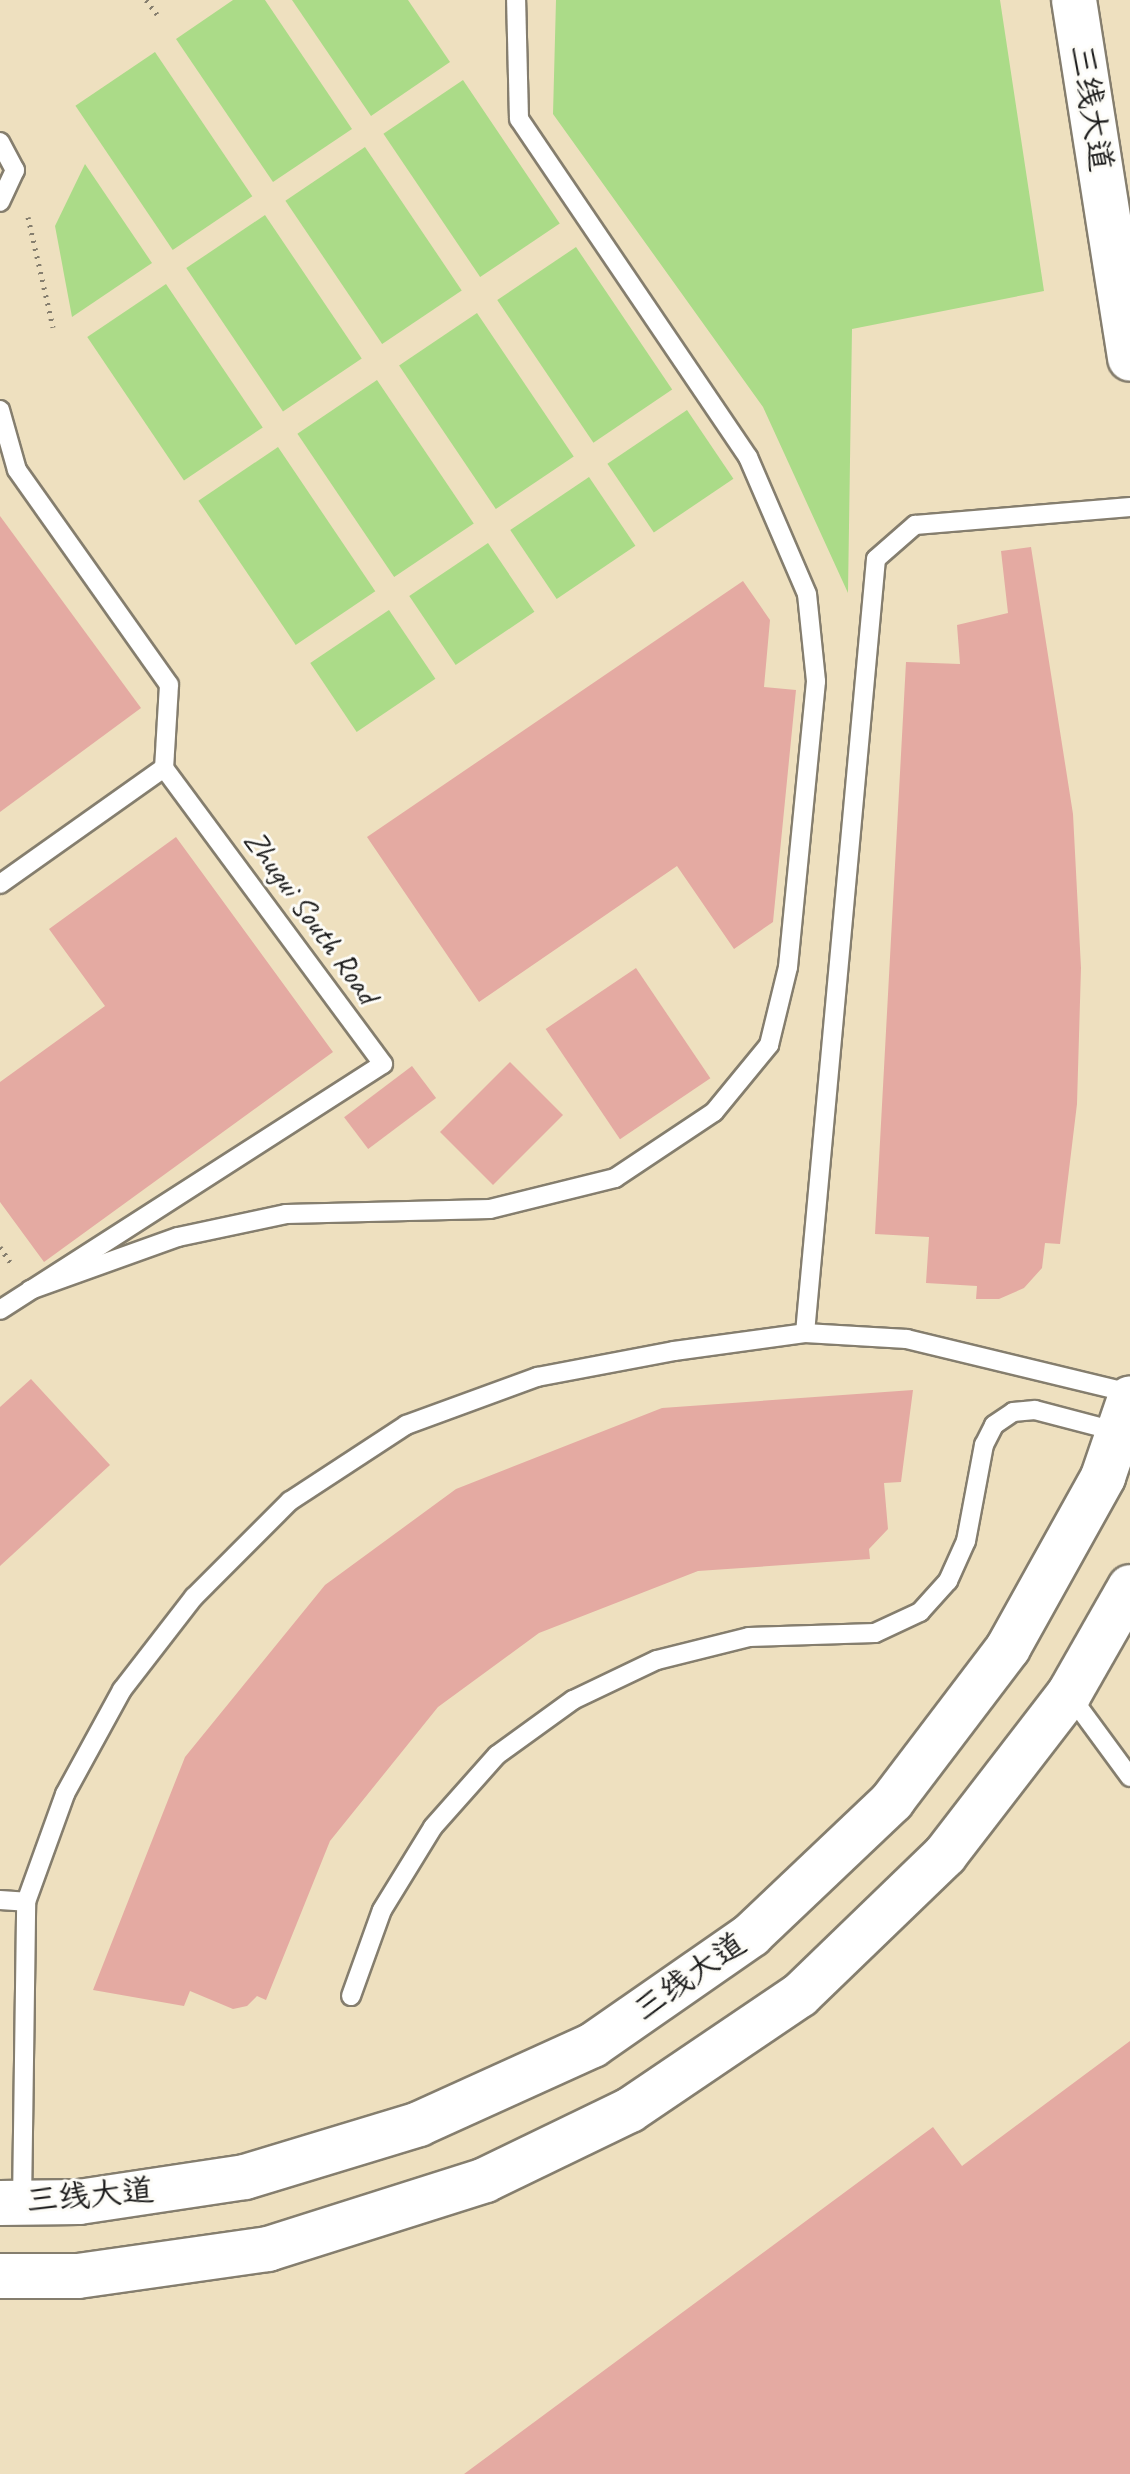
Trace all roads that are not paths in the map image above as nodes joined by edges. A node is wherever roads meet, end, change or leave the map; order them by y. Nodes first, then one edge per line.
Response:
1 (516, 0) edge
2 (1074, 0) edge
3 (0, 142) edge
4 (0, 202) edge
5 (1130, 359) edge
6 (0, 410) edge
7 (1130, 507) edge
8 (164, 768) junction
9 (0, 884) edge
10 (30, 1290) junction
11 (1, 1308) edge
12 (805, 1333) junction
13 (1126, 1408) edge
14 (1129, 1591) edge
15 (1069, 1694) junction
16 (1130, 1777) edge
17 (0, 1900) edge
18 (26, 1902) junction
19 (351, 1996) dead end
20 (11, 2203) edge
21 (0, 2276) edge

1 - 10 lane
2 - 5 main road, 三线大道
3 - 4 lane
6 - 8 lane
7 - 12 lane
8 - 9 lane
8 - 10 lane, Zhugui South Road
10 - 11 lane, Zhugui South Road
12 - 13 lane
12 - 18 lane
13 - 19 lane
13 - 20 main road, 三线大道
14 - 15 main road
15 - 16 lane
15 - 21 main road
17 - 18 lane
18 - 20 lane

